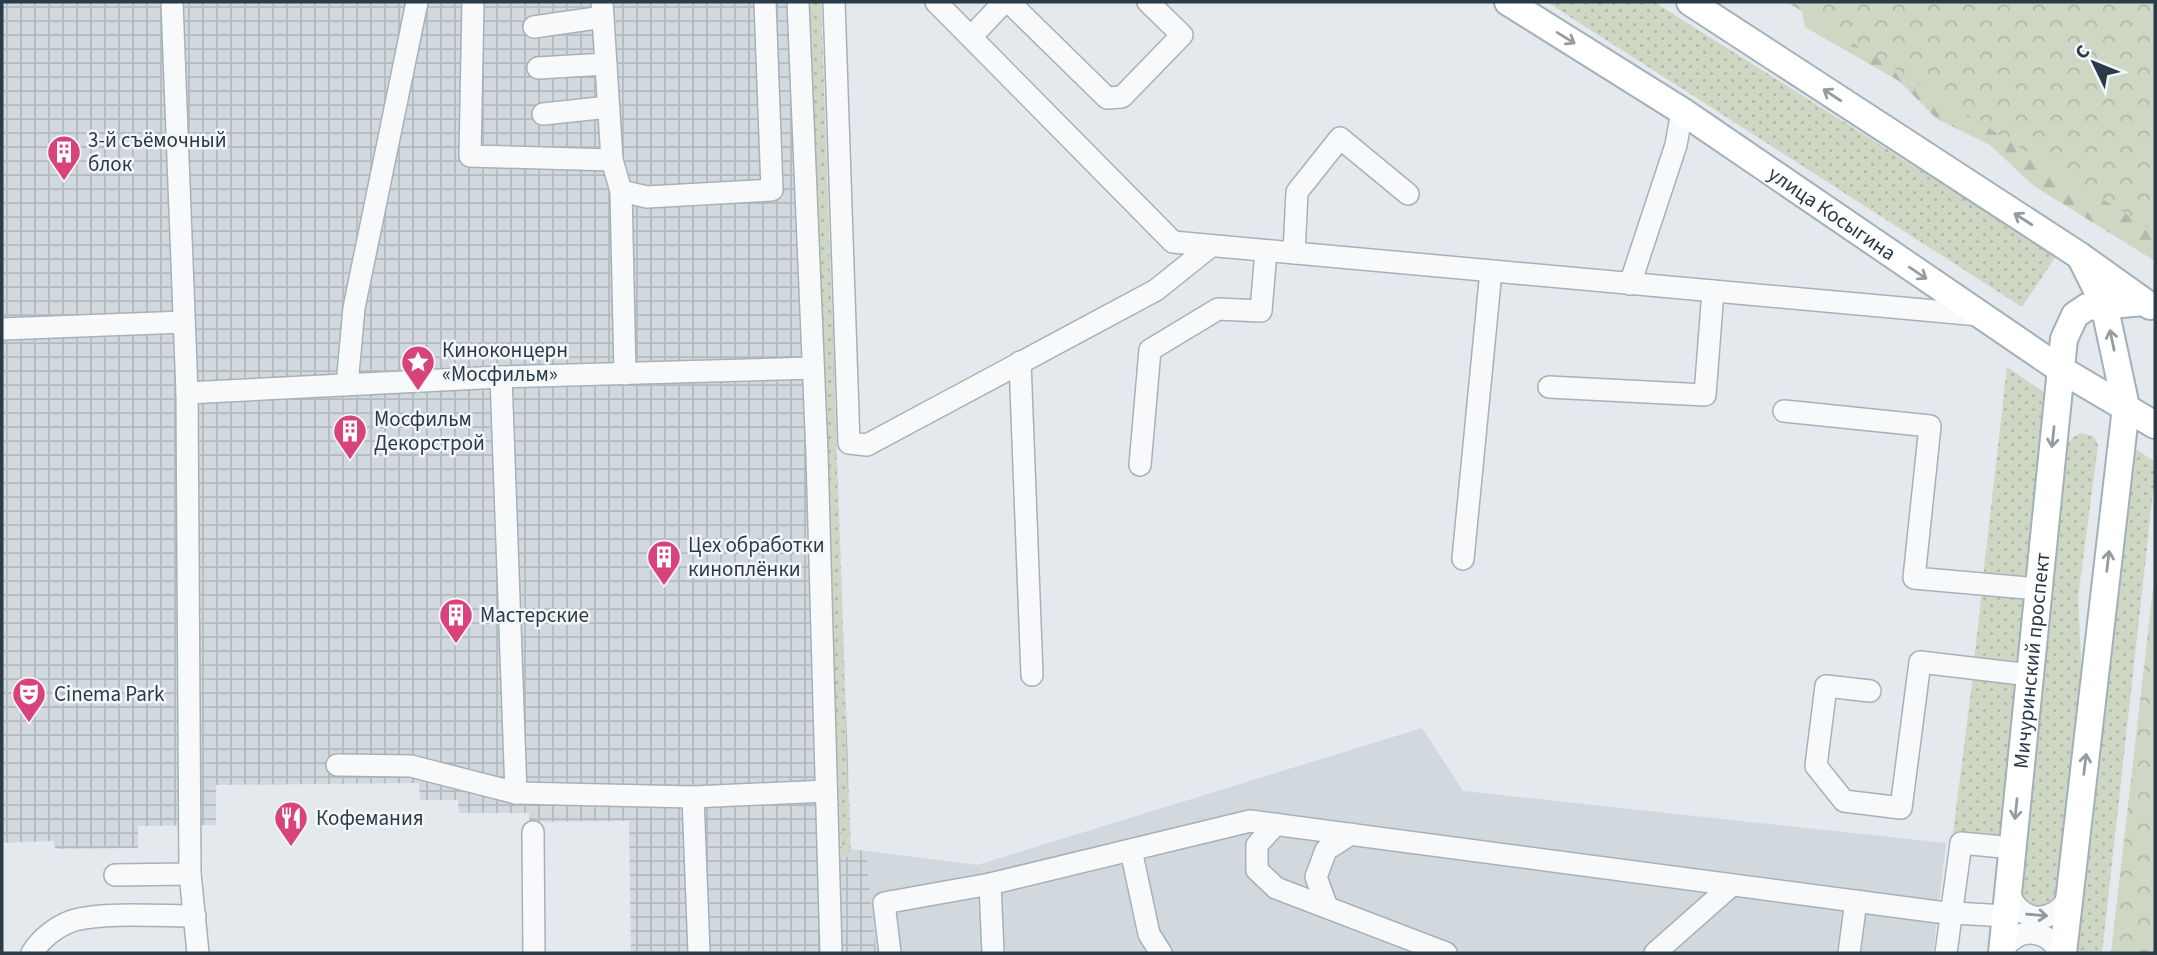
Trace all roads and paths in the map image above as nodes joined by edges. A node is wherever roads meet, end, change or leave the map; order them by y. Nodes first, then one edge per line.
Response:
1 (172, 2) edge
2 (417, 2) edge
3 (473, 2) edge
4 (765, 2) edge
5 (798, 2) edge
6 (834, 2) edge
7 (936, 2) edge
8 (1007, 2) edge
9 (1148, 2) edge
10 (1508, 2) edge
11 (1690, 2) edge
12 (603, 9) edge
13 (534, 27) dead end
14 (971, 37) junction
15 (606, 64) junction
16 (538, 68) dead end
17 (609, 107) junction
18 (1682, 111) junction
19 (543, 114) dead end
20 (612, 160) junction
21 (621, 191) junction
22 (1408, 194) dead end
23 (1211, 246) junction
24 (1266, 251) junction
25 (1294, 253) junction
26 (2080, 256) junction
27 (1491, 271) junction
28 (1630, 284) junction
29 (1713, 291) junction
30 (2104, 304) junction
31 (2149, 306) edge
32 (1979, 316) junction
33 (184, 322) junction
34 (2, 329) edge
35 (1020, 362) junction
36 (813, 368) junction
37 (2060, 369) junction
38 (625, 374) junction
39 (501, 377) junction
40 (346, 385) junction
41 (1549, 387) dead end
42 (187, 393) junction
43 (2126, 407) junction
44 (1784, 411) dead end
45 (2155, 425) edge
46 (1140, 464) dead end
47 (1463, 559) dead end
48 (2038, 589) junction
49 (1032, 675) dead end
50 (2029, 676) junction
51 (1870, 691) dead end
52 (337, 765) dead end
53 (826, 791) junction
54 (516, 793) junction
55 (693, 797) junction
56 (1276, 824) junction
57 (533, 832) dead end
58 (1351, 834) junction
59 (2012, 848) junction
60 (1131, 850) junction
61 (115, 874) dead end
62 (190, 874) junction
63 (990, 884) junction
64 (1732, 885) junction
65 (2008, 889) junction
66 (2070, 895) junction
67 (1856, 901) junction
68 (1327, 908) junction
69 (1952, 913) junction
70 (195, 916) junction
71 (2005, 916) junction
72 (32, 953) edge
73 (198, 953) edge
74 (534, 953) edge
75 (699, 953) edge
76 (831, 953) edge
77 (890, 953) edge
78 (993, 953) edge
79 (1161, 953) edge
80 (1446, 953) edge
81 (1655, 953) edge
82 (1849, 953) edge
83 (1946, 953) edge
84 (2002, 953) edge
85 (2061, 953) edge

1 - 33 street
2 - 40 street
3 - 20 street
4 - 21 street
5 - 36 street
6 - 35 street
7 - 14 street
8 - 9 street
8 - 14 street
10 -> 18 main road, улица Косыгина
26 -> 11 main road
12 - 13 street
12 - 15 street
14 - 23 street
15 - 16 street
15 - 17 street
17 - 19 street
17 - 20 street
18 - 28 street
18 -> 32 main road, улица Косыгина
20 - 21 street
21 - 38 street
22 - 25 street
23 - 24 street
23 - 35 street
24 - 25 street
24 - 46 street
25 - 27 street
26 - 30 main road
26 - 31 main road
27 - 28 street
27 - 47 street
28 - 29 street
29 - 32 street
29 - 41 street
30 - 31 main road
30 - 37 main road, Мичуринский проспект
43 -> 30 main road
32 - 37 main road, улица Косыгина
33 - 34 street
33 - 42 street
35 - 49 street
36 - 38 street
36 - 53 street
37 - 43 main road, улица Косыгина
37 -> 48 main road, Мичуринский проспект
38 - 39 street
39 - 40 street
39 - 54 street
40 - 42 street
42 - 62 street
43 - 45 main road, улица Косыгина
66 -> 43 main road
44 - 48 street
48 - 50 main road, Мичуринский проспект
50 - 51 street
50 -> 59 main road, Мичуринский проспект
52 - 54 street
53 - 55 street
53 - 76 street
54 - 55 street
55 - 75 street
56 - 58 street
56 - 60 street
56 - 68 street
57 - 74 street
58 - 64 street
58 - 68 street
59 - 65 main road, Мичуринский проспект
59 - 69 street
60 - 63 street
60 - 79 street
61 - 62 street
62 - 70 street
63 - 77 street
63 - 78 street
64 - 67 street
64 - 81 street
65 -> 66 street
65 - 71 main road, Мичуринский проспект
66 - 85 main road
67 - 69 street
67 - 82 street
68 - 80 street
69 - 71 street
69 - 83 street
70 - 72 street
70 - 73 street
71 - 84 main road, Мичуринский проспект
84 - 85 street

